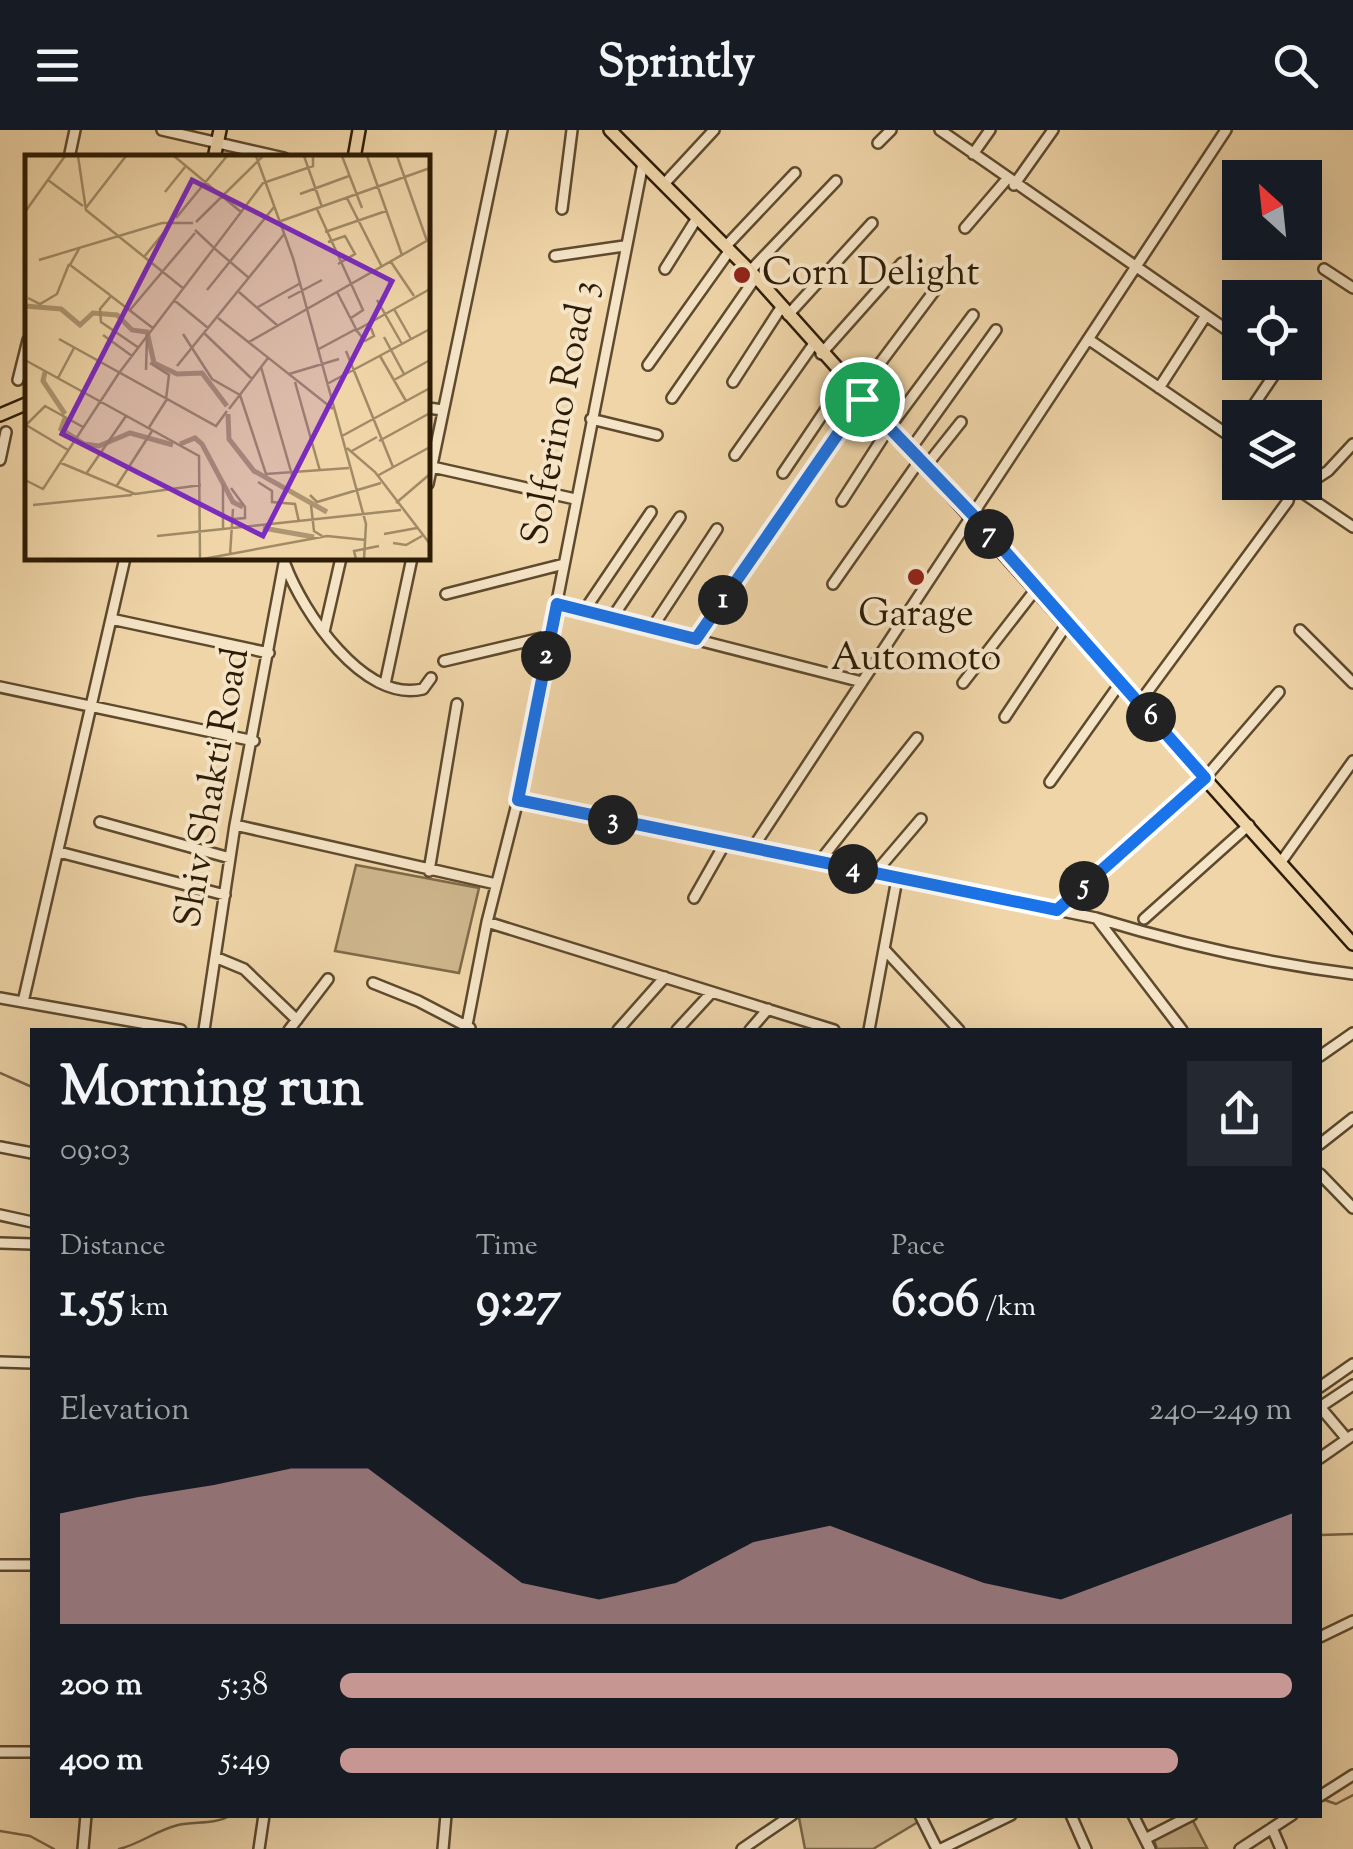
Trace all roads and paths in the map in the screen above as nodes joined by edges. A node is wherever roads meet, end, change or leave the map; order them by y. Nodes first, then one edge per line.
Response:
1 (75, 130) edge
2 (162, 130) edge
3 (359, 130) edge
4 (502, 130) edge
5 (572, 130) edge
6 (610, 130) edge
7 (714, 130) edge
8 (890, 130) edge
9 (940, 130) edge
10 (990, 130) edge
11 (1053, 130) edge
12 (1226, 130) edge
13 (219, 136) edge
14 (878, 143) dead end
15 (973, 154) junction
16 (70, 155) edge
17 (275, 155) edge
18 (355, 155) edge
19 (643, 163) junction
20 (795, 173) dead end
21 (836, 181) dead end
22 (1010, 182) junction
23 (664, 184) junction
24 (562, 208) dead end
25 (697, 218) junction
26 (872, 223) dead end
27 (965, 228) dead end
28 (624, 246) junction
29 (728, 248) junction
30 (555, 256) dead end
31 (902, 262) dead end
32 (665, 269) dead end
33 (1134, 269) junction
34 (1324, 270) dead end
35 (753, 274) junction
36 (942, 282) dead end
37 (1353, 288) edge
38 (785, 311) junction
39 (973, 315) dead end
40 (1205, 317) junction
41 (1222, 327) edge
42 (996, 330) dead end
43 (1088, 339) junction
44 (817, 350) junction
45 (25, 352) edge
46 (648, 365) dead end
47 (18, 380) dead end
48 (845, 380) junction
49 (733, 382) dead end
50 (1159, 388) junction
51 (859, 396) junction
52 (672, 398) dead end
53 (25, 403) edge
54 (430, 408) edge
55 (443, 410) junction
56 (0, 415) edge
57 (590, 419) junction
58 (960, 422) dead end
59 (889, 428) junction
60 (1222, 431) edge
61 (6, 432) dead end
62 (657, 435) dead end
63 (1353, 444) edge
64 (734, 455) dead end
65 (919, 458) junction
66 (0, 460) edge
67 (430, 462) edge
68 (430, 466) edge
69 (1322, 470) edge
70 (784, 473) dead end
71 (576, 499) junction
72 (1290, 500) edge
73 (1307, 500) edge
74 (842, 501) dead end
75 (651, 512) dead end
76 (972, 514) junction
77 (680, 517) dead end
78 (1353, 527) edge
79 (717, 528) dead end
80 (125, 560) edge
81 (284, 560) edge
82 (341, 560) edge
83 (412, 560) edge
84 (564, 564) junction
85 (833, 584) dead end
86 (1036, 588) junction
87 (446, 594) dead end
88 (557, 604) junction
89 (584, 611) junction
90 (612, 618) junction
91 (110, 619) junction
92 (1067, 624) junction
93 (652, 628) junction
94 (1300, 630) dead end
95 (324, 632) junction
96 (550, 636) junction
97 (696, 639) junction
98 (269, 652) junction
99 (444, 661) dead end
100 (430, 678) dead end
101 (862, 682) junction
102 (1121, 682) junction
103 (1353, 683) edge
104 (385, 684) junction
105 (963, 684) dead end
106 (0, 687) edge
107 (1279, 692) dead end
108 (1140, 702) junction
109 (457, 704) dead end
110 (91, 706) junction
111 (1005, 718) dead end
112 (917, 738) dead end
113 (254, 741) junction
114 (1353, 761) edge
115 (1205, 778) junction
116 (1050, 782) dead end
117 (518, 800) junction
118 (921, 818) dead end
119 (100, 822) dead end
120 (236, 825) junction
121 (1249, 825) junction
122 (724, 844) junction
123 (752, 849) junction
124 (58, 852) junction
125 (230, 858) junction
126 (819, 862) junction
127 (1281, 862) junction
128 (429, 871) junction
129 (874, 874) junction
130 (897, 878) junction
131 (496, 884) junction
132 (224, 894) junction
133 (694, 898) dead end
134 (1057, 910) junction
135 (1096, 918) junction
136 (1144, 919) dead end
137 (486, 922) junction
138 (1353, 944) edge
139 (884, 949) junction
140 (215, 957) junction
141 (1353, 974) edge
142 (665, 977) junction
143 (328, 979) dead end
144 (372, 983) dead end
145 (712, 992) junction
146 (0, 998) edge
147 (23, 1002) junction
148 (768, 1009) junction
149 (297, 1020) junction
150 (171, 1028) edge
151 (204, 1028) edge
152 (291, 1028) edge
153 (466, 1028) edge
154 (468, 1028) edge
155 (620, 1028) edge
156 (678, 1028) edge
157 (752, 1028) edge
158 (828, 1028) edge
159 (869, 1028) edge
160 (957, 1028) edge
161 (1180, 1028) edge
162 (1353, 1034) edge
163 (1322, 1055) edge
164 (1353, 1118) edge
165 (1322, 1142) edge
166 (0, 1147) edge
167 (30, 1153) edge
168 (1322, 1176) edge
169 (1332, 1186) junction
170 (1322, 1193) edge
171 (1353, 1208) edge
172 (0, 1216) edge
173 (30, 1222) edge
174 (0, 1243) edge
175 (30, 1244) edge
176 (0, 1362) edge
177 (30, 1363) edge
178 (1353, 1364) edge
179 (1353, 1385) edge
180 (1322, 1386) edge
181 (1322, 1406) edge
182 (1322, 1409) edge
183 (1350, 1437) edge
184 (1322, 1457) edge
185 (0, 1565) edge
186 (30, 1565) edge
187 (1353, 1621) edge
188 (1322, 1636) edge
189 (0, 1752) edge
190 (30, 1752) edge
191 (1353, 1775) edge
192 (1323, 1794) edge
193 (86, 1818) edge
194 (263, 1818) edge
195 (446, 1818) edge
196 (788, 1818) edge
197 (922, 1818) edge
198 (1005, 1818) edge
199 (1071, 1818) edge
200 (1135, 1818) edge
201 (1187, 1818) edge
202 (1287, 1818) edge
203 (1272, 1828) junction
204 (1148, 1844) edge
205 (83, 1849) edge
206 (258, 1849) edge
207 (444, 1849) edge
208 (742, 1849) edge
209 (939, 1849) edge
210 (1086, 1849) edge
211 (1240, 1849) edge
212 (1281, 1849) edge

1 - 16 street
2 - 13 street
3 - 18 main road
4 - 55 street
5 - 24 street
6 - 19 main road
7 - 23 street
8 - 14 street
9 - 15 street
10 - 15 street
11 - 22 street
12 - 33 street
13 - 17 street
15 - 22 street
19 - 23 main road
19 - 28 street, Solferino Road 3
20 - 29 street
21 - 35 street
22 - 27 street
22 - 33 street
23 - 25 main road
25 - 29 main road
25 - 32 street
26 - 38 street
28 - 30 street
28 - 57 street, Solferino Road 3
29 - 35 main road
29 - 46 street
31 - 44 street
33 - 40 street
33 - 43 street
34 - 37 street
35 - 38 main road
35 - 52 street
36 - 51 street
38 - 44 main road
38 - 49 street
39 - 59 street
40 - 41 street
40 - 50 street
42 - 65 street
43 - 50 street
43 - 76 street
44 - 48 main road
44 - 64 street
45 - 47 street
48 - 51 main road
48 - 70 street
50 - 60 street
51 - 59 main road
51 - 97 street
53 - 56 main road
54 - 55 street
55 - 67 street
57 - 62 street
57 - 71 street, Solferino Road 3
58 - 65 street
59 - 65 main road
59 - 74 street
61 - 66 street
63 - 69 street
65 - 76 main road
65 - 85 street
68 - 71 street
71 - 84 street, Solferino Road 3
72 - 108 street
73 - 78 street
75 - 89 street
76 - 86 main road
76 - 101 street
77 - 90 street
79 - 93 street
80 - 91 street
81 - 95 street
81 - 98 street, Shiv Shakti Road
82 - 95 street
83 - 104 street
84 - 87 street
84 - 88 street, Solferino Road 3
86 - 92 main road
86 - 105 street
88 - 89 street
88 - 96 street, Solferino Road 3
89 - 90 street
90 - 93 street
91 - 98 street
91 - 110 street
92 - 102 main road
92 - 111 street
93 - 97 street
94 - 103 street
95 - 104 street
96 - 99 street
96 - 117 street, Solferino Road 3
97 - 101 street
98 - 113 street, Shiv Shakti Road
100 - 104 street
101 - 123 street
102 - 108 main road
102 - 116 street
106 - 110 street
107 - 115 street
108 - 115 main road
109 - 128 street
110 - 113 street
110 - 124 street
112 - 126 street
113 - 120 street, Shiv Shakti Road
114 - 127 street
115 - 121 main road
115 - 134 street
117 - 122 street
117 - 131 street, Solferino Road 3
118 - 129 street
119 - 125 street
120 - 125 street, Shiv Shakti Road
120 - 128 street
121 - 127 main road
121 - 136 street
122 - 123 street
122 - 133 street
123 - 126 street
124 - 132 street
124 - 147 street
125 - 132 street, Shiv Shakti Road
126 - 129 street
127 - 138 main road
128 - 131 street
129 - 130 street
130 - 134 street
130 - 139 street
131 - 137 street, Solferino Road 3
132 - 140 street, Shiv Shakti Road
134 - 135 street
135 - 141 street
135 - 161 street
137 - 142 street
137 - 154 street, Solferino Road 3
139 - 159 street
139 - 160 street
140 - 149 street
140 - 151 street, Shiv Shakti Road
142 - 145 street
142 - 155 street
143 - 149 street
144 - 153 street
145 - 148 street
145 - 156 street
146 - 147 street
147 - 150 street
148 - 157 street
148 - 158 street
149 - 152 street
162 - 163 street
164 - 165 street
166 - 167 street
168 - 169 street
169 - 170 street
169 - 171 street
172 - 173 street
174 - 175 street
176 - 177 street
178 - 180 street
179 - 181 street
182 - 183 street
183 - 184 street
185 - 186 street
187 - 188 street
189 - 190 street
191 - 192 street
193 - 205 street
194 - 206 street
195 - 207 street
196 - 208 street
197 - 209 street
198 - 209 street
199 - 210 street
200 - 204 street
201 - 204 street
202 - 203 street
203 - 211 street
203 - 212 street

